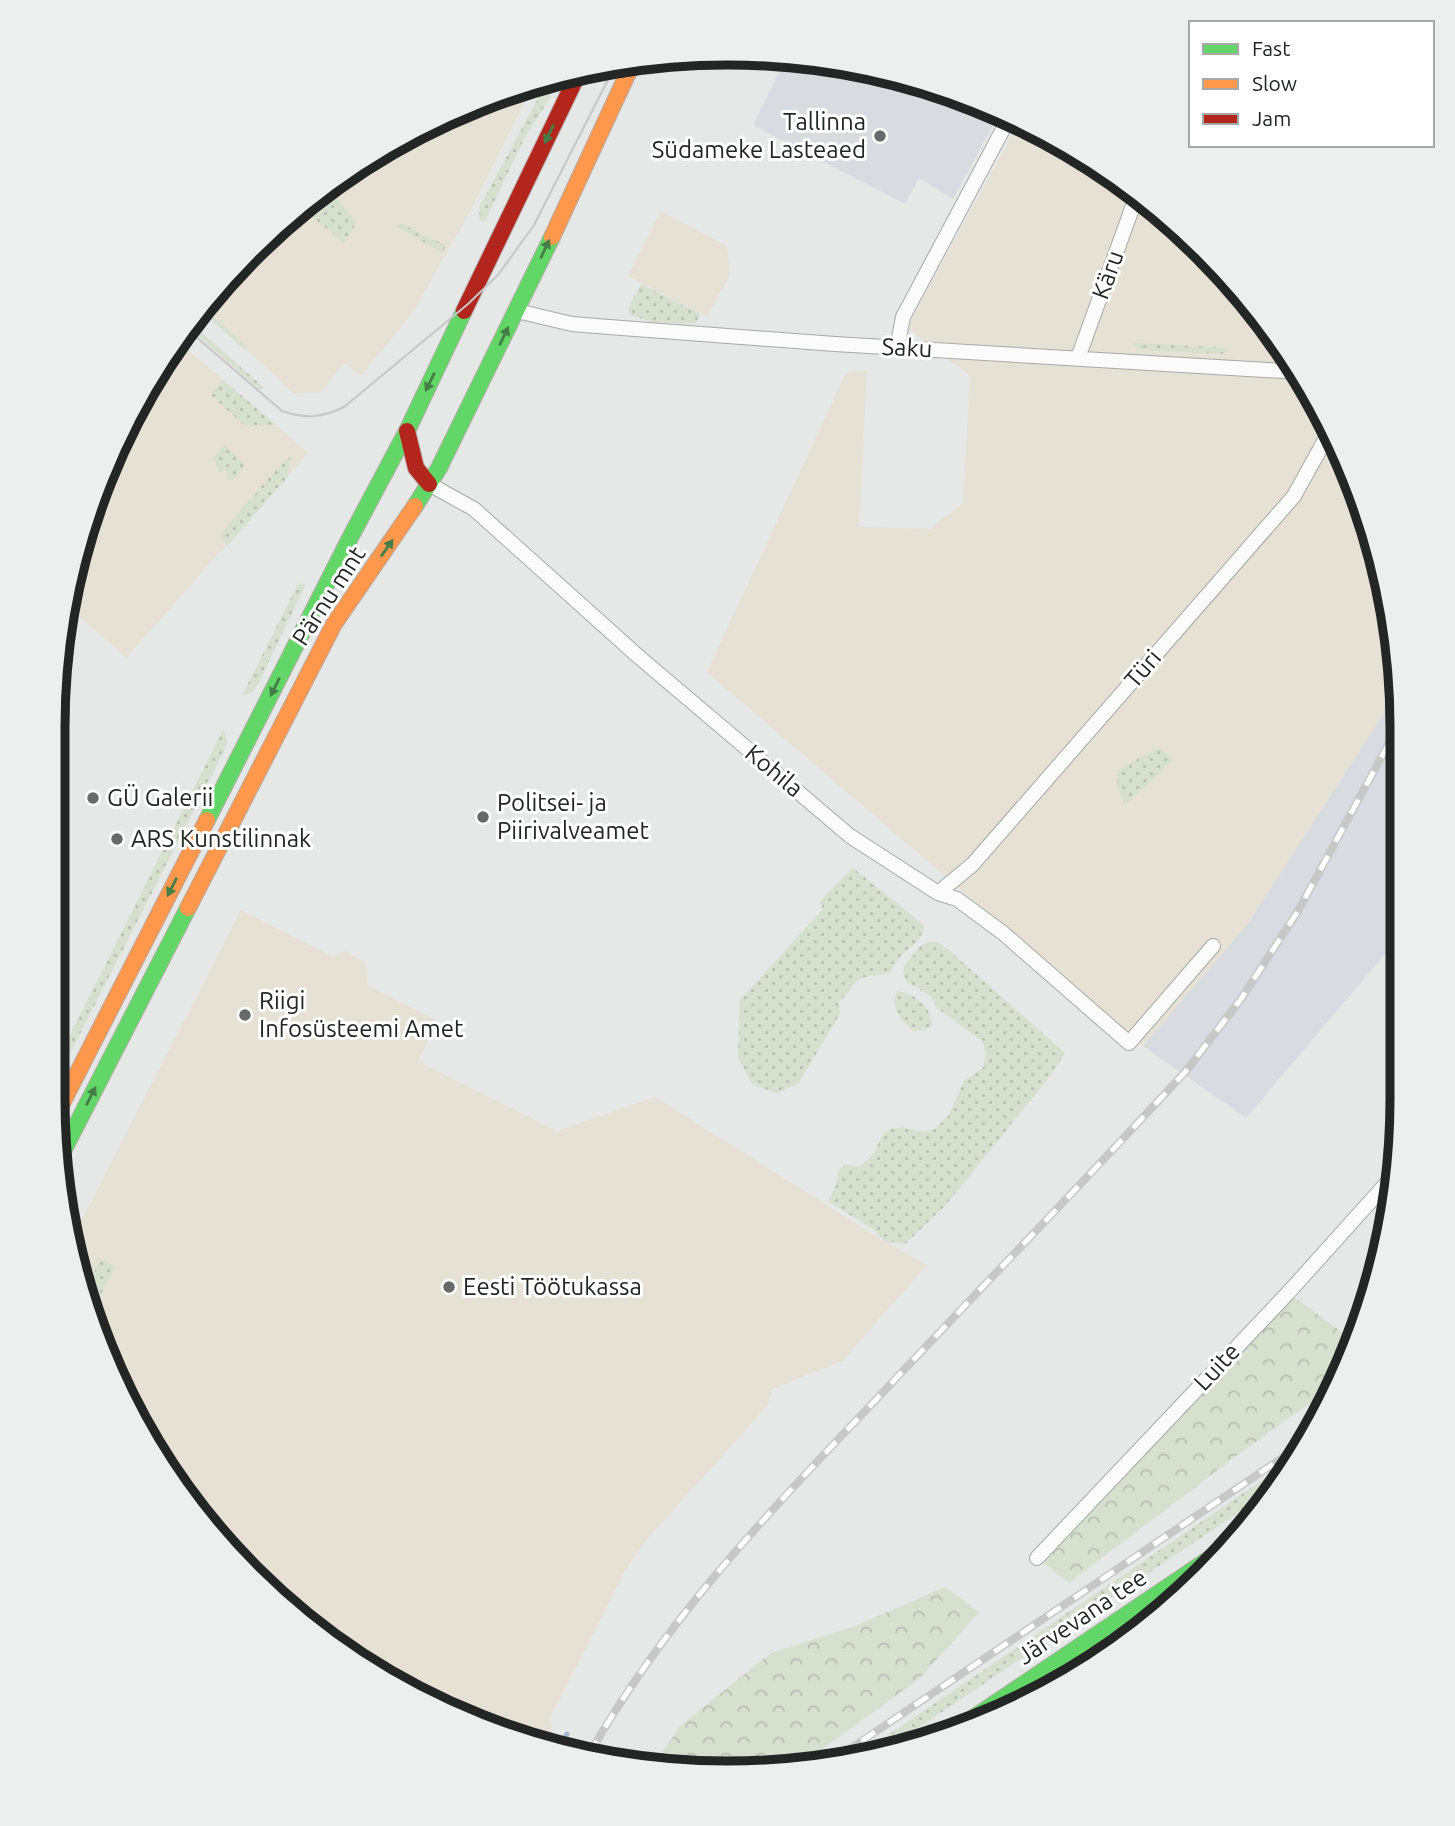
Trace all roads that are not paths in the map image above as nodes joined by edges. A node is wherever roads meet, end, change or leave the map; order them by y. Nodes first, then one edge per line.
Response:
1 (628, 72) edge
2 (574, 83) edge
3 (1005, 126) edge
4 (1134, 204) edge
5 (517, 311) junction
6 (897, 348) junction
7 (1078, 358) junction
8 (1286, 371) edge
9 (407, 432) junction
10 (1325, 441) edge
11 (429, 484) junction
12 (938, 893) junction
13 (1213, 946) dead end
14 (65, 1097) edge
15 (66, 1145) edge
16 (1385, 1185) edge
17 (1037, 1558) dead end
18 (1193, 1570) edge
19 (989, 1707) edge

5 -> 1 main road, Pärnu mnt
2 -> 9 main road, Pärnu mnt
3 - 6 street
4 - 7 street, Käru
5 - 6 street, Saku
11 -> 5 main road, Pärnu mnt
6 - 7 street, Saku
7 - 8 street, Saku
9 - 11 main road
9 -> 14 main road, Pärnu mnt
10 - 12 street, Türi
11 - 12 street, Kohila
15 -> 11 main road, Pärnu mnt
12 - 13 street, Kohila
16 - 17 street, Luite
18 - 19 main road, Järvevana tee

